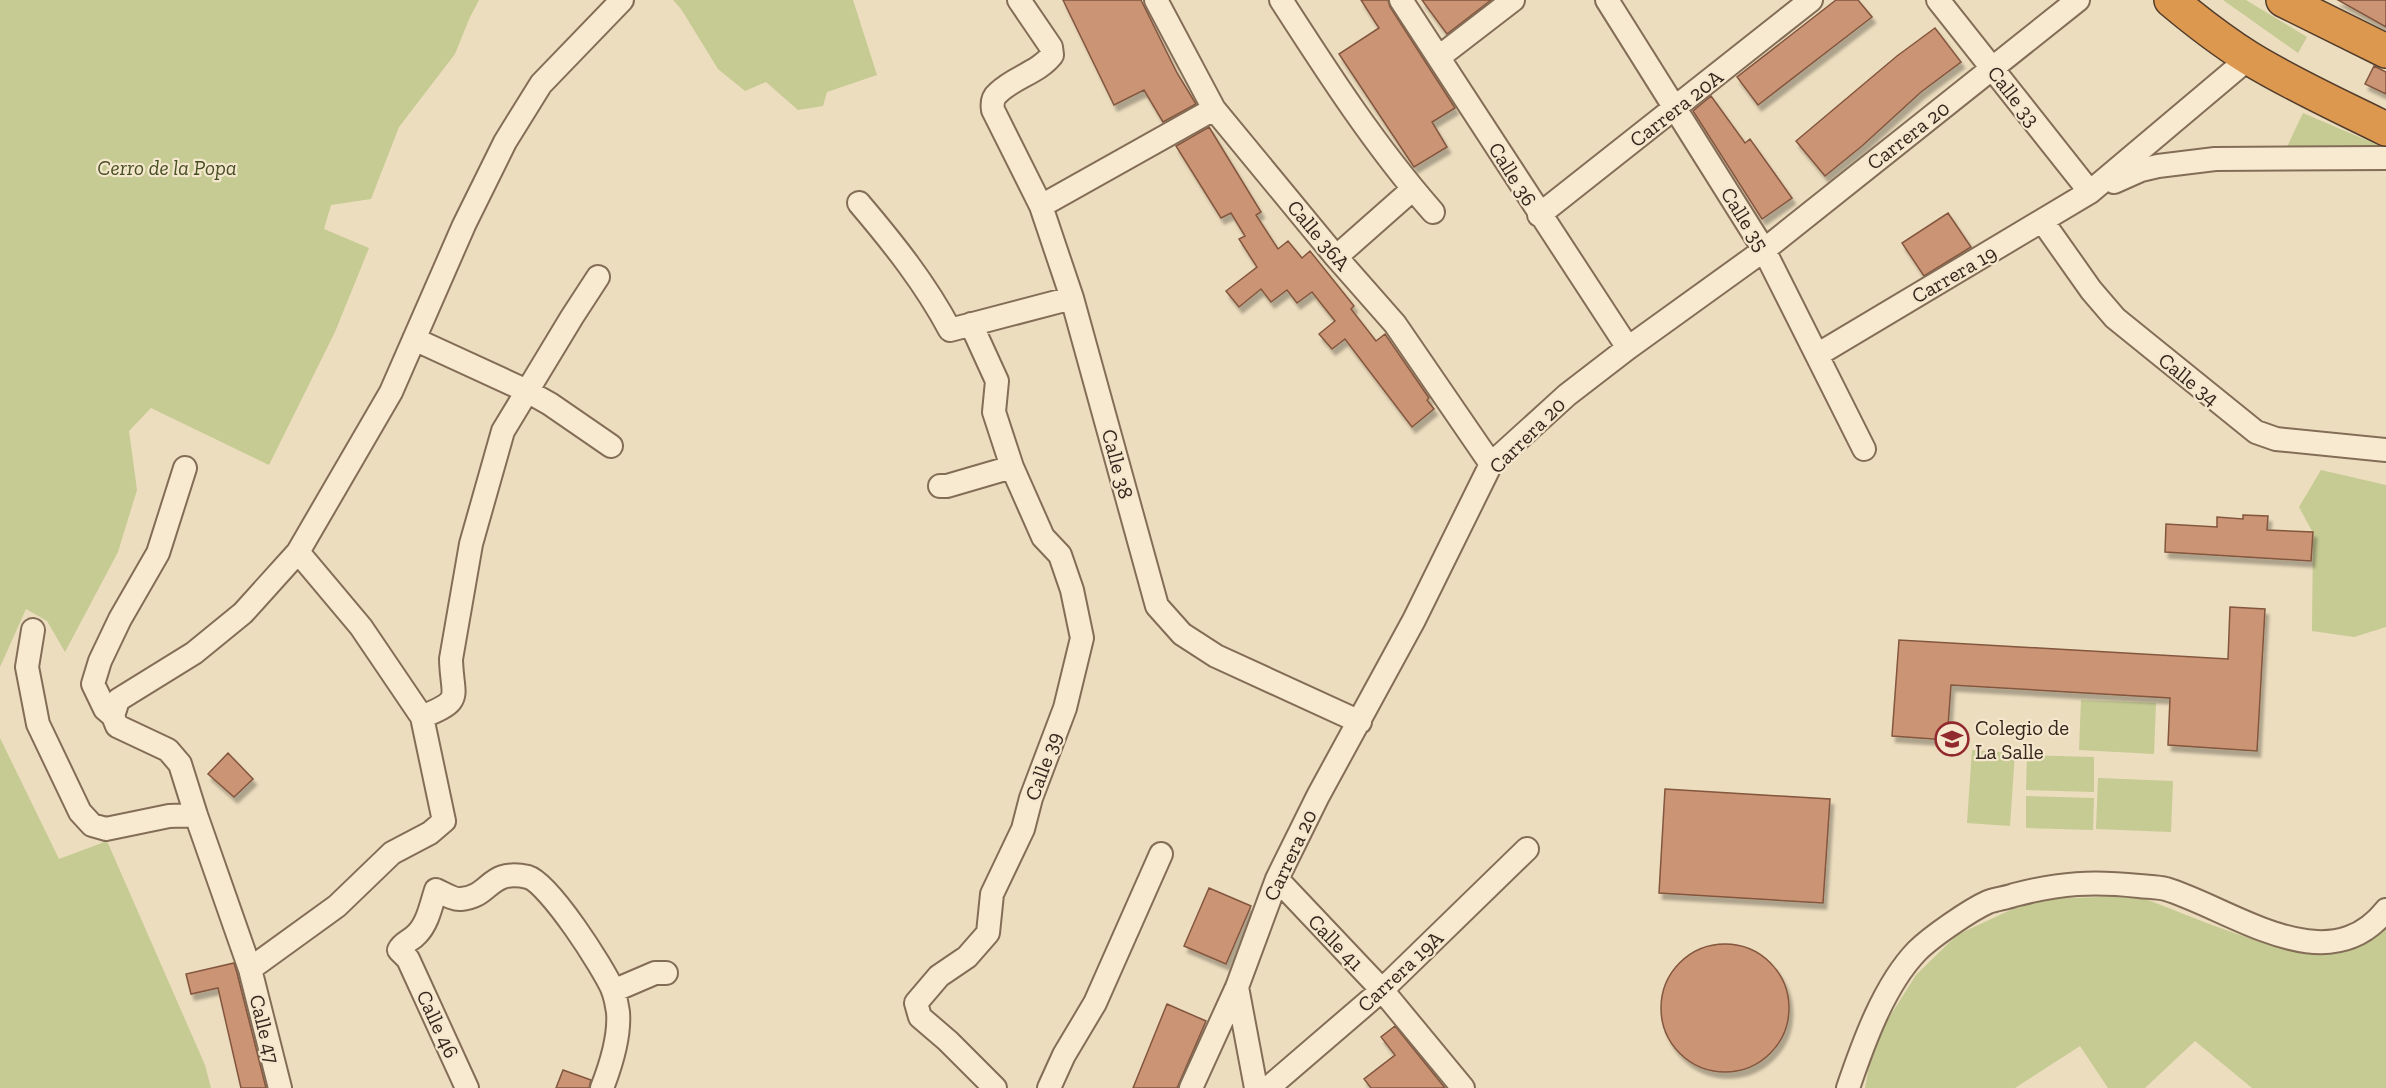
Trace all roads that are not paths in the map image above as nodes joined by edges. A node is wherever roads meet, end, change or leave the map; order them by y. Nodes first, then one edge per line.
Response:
1 (622, 0) edge
2 (1020, 0) edge
3 (1156, 0) edge
4 (1281, 0) edge
5 (1401, 0) edge
6 (1513, 0) edge
7 (1607, 0) edge
8 (1811, 0) edge
9 (1938, 0) edge
10 (2078, 0) edge
11 (2171, 0) edge
12 (2283, 0) edge
13 (2386, 51) edge
14 (1438, 57) junction
15 (2249, 58) junction
16 (1992, 69) junction
17 (1214, 109) junction
18 (1675, 110) junction
19 (2386, 129) edge
20 (2386, 158) edge
21 (1413, 189) junction
22 (2090, 192) junction
23 (859, 203) dead end
24 (1041, 206) junction
25 (1433, 212) dead end
26 (1539, 215) junction
27 (2043, 222) junction
28 (1764, 250) junction
29 (1336, 257) junction
30 (598, 277) dead end
31 (1072, 298) junction
32 (971, 324) junction
33 (414, 339) junction
34 (1628, 348) junction
35 (1817, 355) junction
36 (527, 391) junction
37 (611, 446) dead end
38 (1864, 449) dead end
39 (2386, 450) edge
40 (1491, 464) junction
41 (1012, 467) junction
42 (186, 468) dead end
43 (940, 486) dead end
44 (298, 552) junction
45 (33, 630) dead end
46 (113, 716) junction
47 (422, 717) junction
48 (1360, 722) junction
49 (196, 816) junction
50 (1527, 849) dead end
51 (1161, 854) dead end
52 (1276, 879) junction
53 (2386, 910) edge
54 (250, 969) junction
55 (666, 973) dead end
56 (1237, 987) junction
57 (1382, 990) junction
58 (613, 991) junction
59 (280, 1088) edge
60 (467, 1088) edge
61 (602, 1088) edge
62 (995, 1088) edge
63 (1048, 1088) edge
64 (1191, 1088) edge
65 (1256, 1088) edge
66 (1268, 1088) edge
67 (1462, 1088) edge
68 (1848, 1088) edge

1 - 33 street
2 - 24 street, Calle 38
3 - 17 street, Calle 36A
4 - 21 street
5 - 14 street, Calle 36
6 - 14 street
7 - 18 street, Calle 35
8 - 18 street, Carrera 20A
9 - 16 street, Calle 33
10 - 16 street, Carrera 20
11 - 15 highway
12 - 13 highway
14 - 26 street, Calle 36
15 - 19 highway
15 - 22 street, Carrera 19
16 - 22 street, Calle 33
16 - 28 street, Carrera 20
17 - 24 street
17 - 29 street, Calle 36A
18 - 26 street, Carrera 20A
18 - 28 street, Calle 35
20 - 22 street, Carrera 19
21 - 25 street
21 - 29 street
22 - 27 street, Carrera 19
23 - 32 street
24 - 31 street, Calle 38
26 - 34 street, Calle 36
27 - 35 street, Carrera 19
27 - 39 street, Calle 34
28 - 34 street, Carrera 20
28 - 35 street, Calle 35
29 - 40 street, Calle 36A
30 - 36 street
31 - 32 street
31 - 48 street, Calle 38
32 - 41 street
33 - 36 street
33 - 44 street
34 - 40 street, Carrera 20
35 - 38 street, Calle 35
36 - 37 street
36 - 47 street
40 - 48 street, Carrera 20
41 - 43 street
41 - 62 street, Calle 39
42 - 46 street, Calle 47
44 - 46 street
44 - 47 street
45 - 49 street
46 - 49 street, Calle 47
47 - 54 street
48 - 52 street, Carrera 20
49 - 54 street, Calle 47
50 - 57 street, Carrera 19A
51 - 63 street
52 - 56 street, Carrera 20
52 - 57 street, Calle 41
53 - 68 street
54 - 59 street, Calle 47
55 - 58 street
56 - 64 street, Carrera 20
56 - 65 street
57 - 66 street, Carrera 19A
57 - 67 street, Calle 41
58 - 60 street, Calle 46
58 - 61 street

